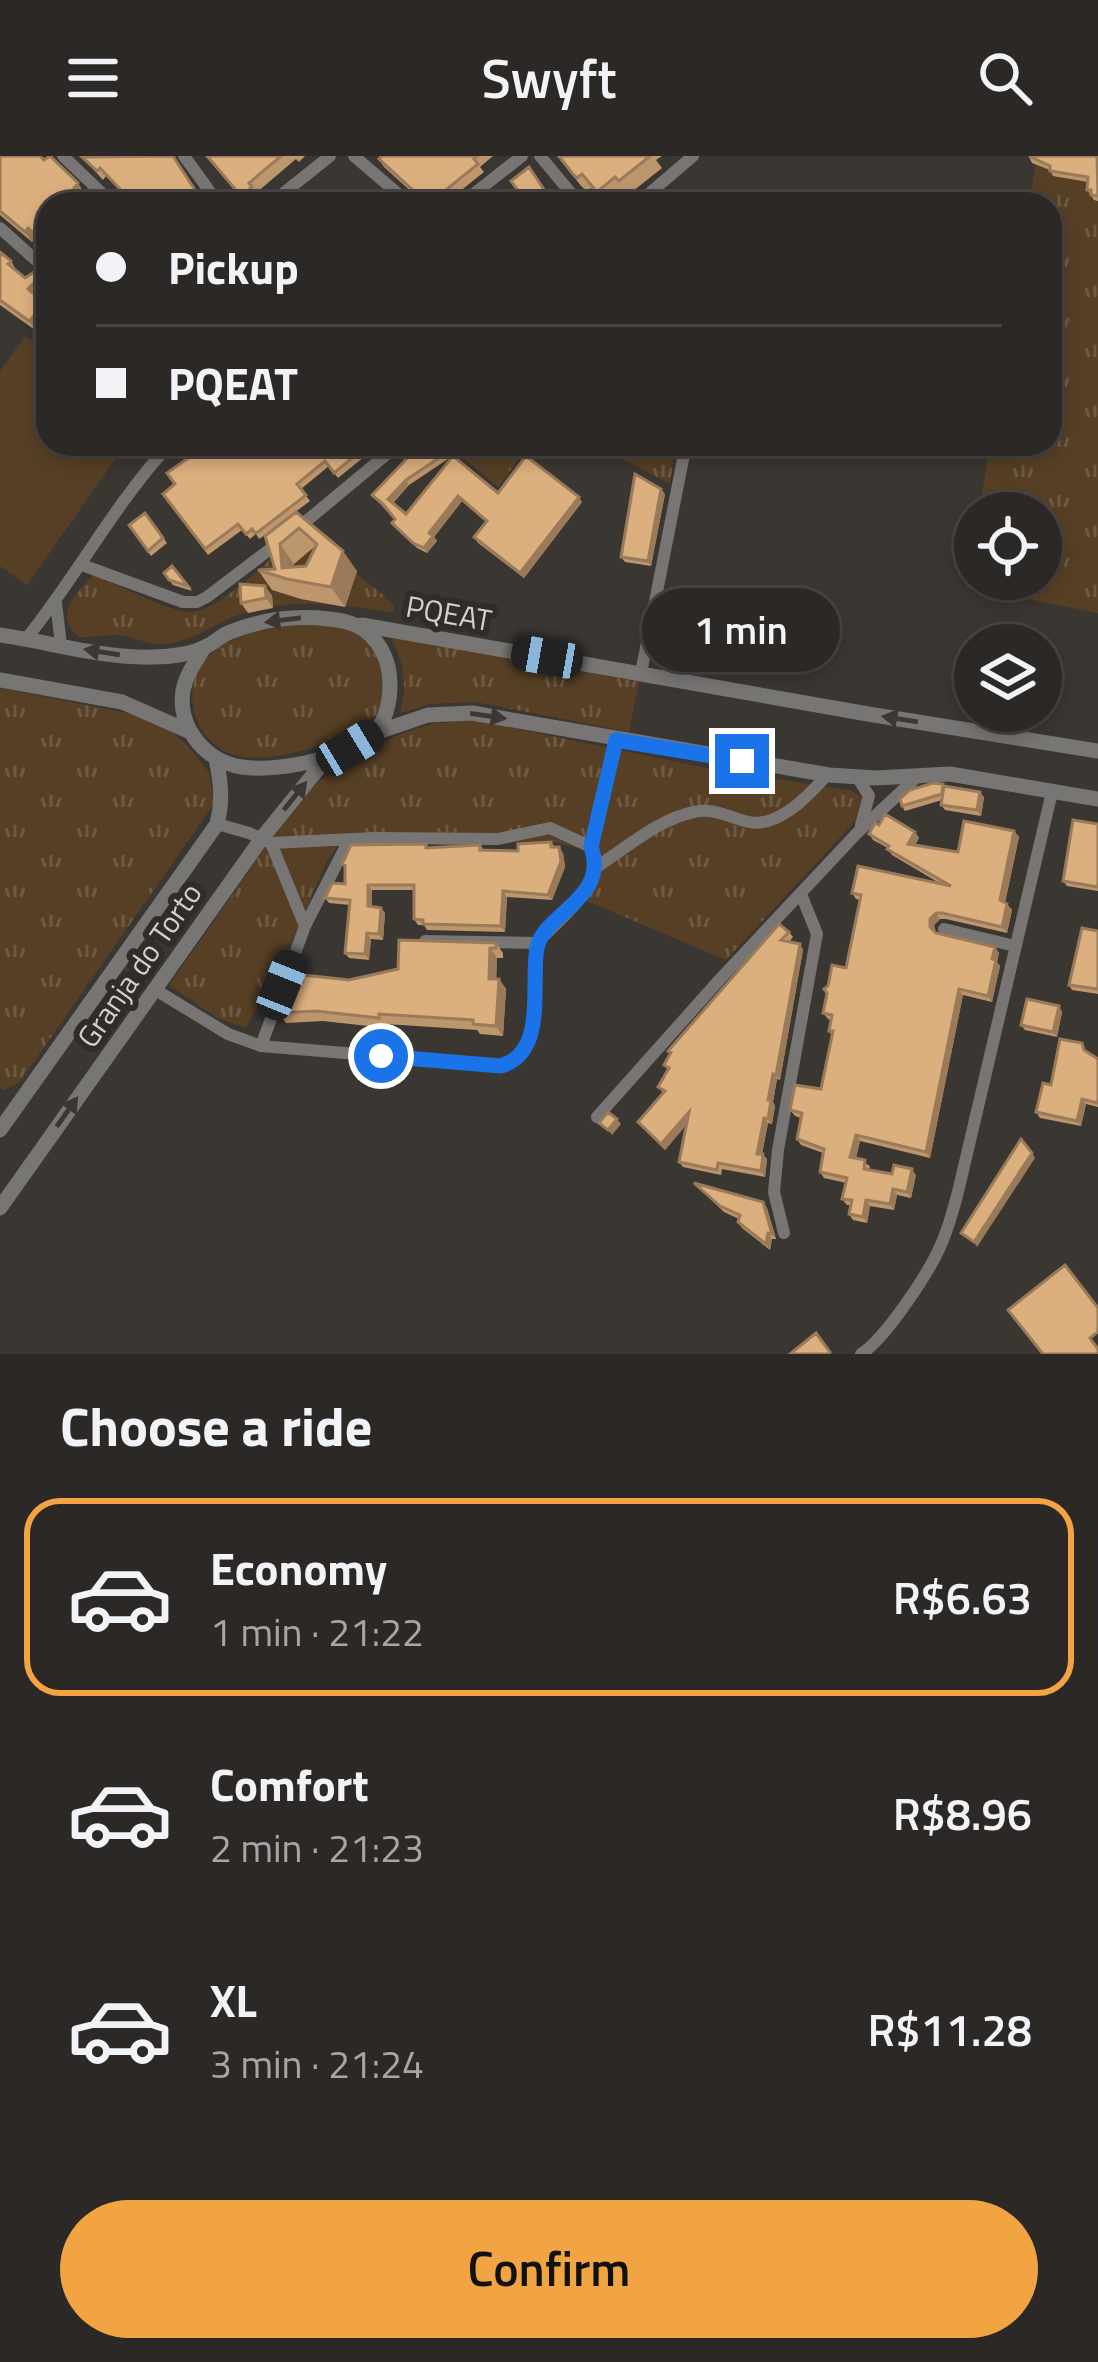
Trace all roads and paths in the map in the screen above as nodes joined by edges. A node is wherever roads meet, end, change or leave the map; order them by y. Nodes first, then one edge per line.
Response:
1 (63, 156) edge
2 (184, 156) edge
3 (330, 156) edge
4 (522, 156) edge
5 (540, 156) edge
6 (693, 156) edge
7 (358, 157) edge
8 (100, 192) edge
9 (210, 192) edge
10 (285, 192) edge
11 (397, 192) edge
12 (476, 192) edge
13 (570, 192) edge
14 (651, 192) edge
15 (0, 228) edge
16 (36, 261) edge
17 (160, 456) edge
18 (385, 456) edge
19 (684, 456) edge
20 (82, 565) junction
21 (56, 602) junction
22 (358, 624) junction
23 (0, 634) edge
24 (26, 639) junction
25 (61, 645) junction
26 (204, 648) junction
27 (641, 674) junction
28 (0, 680) edge
29 (188, 731) junction
30 (374, 734) junction
31 (616, 740) junction
32 (1098, 751) edge
33 (328, 758) junction
34 (216, 759) junction
35 (827, 775) junction
36 (919, 775) junction
37 (858, 778) junction
38 (1052, 792) junction
39 (1098, 800) edge
40 (217, 824) junction
41 (859, 832) junction
42 (267, 840) junction
43 (349, 841) junction
44 (591, 847) junction
45 (595, 868) junction
46 (801, 894) junction
47 (305, 926) junction
48 (944, 929) edge
49 (418, 940) edge
50 (537, 943) junction
51 (1015, 946) junction
52 (154, 989) junction
53 (261, 1046) junction
54 (597, 1117) edge
55 (0, 1130) edge
56 (0, 1208) edge
57 (784, 1232) dead end
58 (865, 1351) edge

1 - 8 street
2 - 9 street
3 - 10 street
4 - 12 street
5 - 13 street
6 - 14 street
7 - 11 street
15 - 16 street
17 - 20 street
18 - 20 street
19 - 27 street
20 - 21 street
21 - 24 street
21 - 25 street
22 -> 26 street
22 - 27 street, PQEAT
22 - 30 street
23 - 24 street
24 - 25 street
26 -> 25 street
26 - 29 street
32 -> 27 street, PQEAT
28 - 29 street
29 - 34 street
30 -> 31 street
30 - 33 street
31 - 35 street
31 - 44 street
33 - 34 street
42 -> 33 street, Granja do Torto
34 - 40 street
35 - 37 street
35 - 45 street
36 - 37 street
36 - 38 street
36 - 41 street
37 - 41 street
38 - 39 street
38 - 51 street
40 - 42 street
40 - 55 street, Granja do Torto
41 - 46 street
42 - 43 street
42 - 47 street
42 - 52 street, Granja do Torto
43 - 44 street
43 - 47 street
44 - 45 street
45 - 50 street
46 - 54 street
46 - 57 street
47 - 53 street
48 - 51 street
49 - 50 street
50 - 53 street
51 - 58 street
52 - 53 street
56 -> 52 street, Granja do Torto

